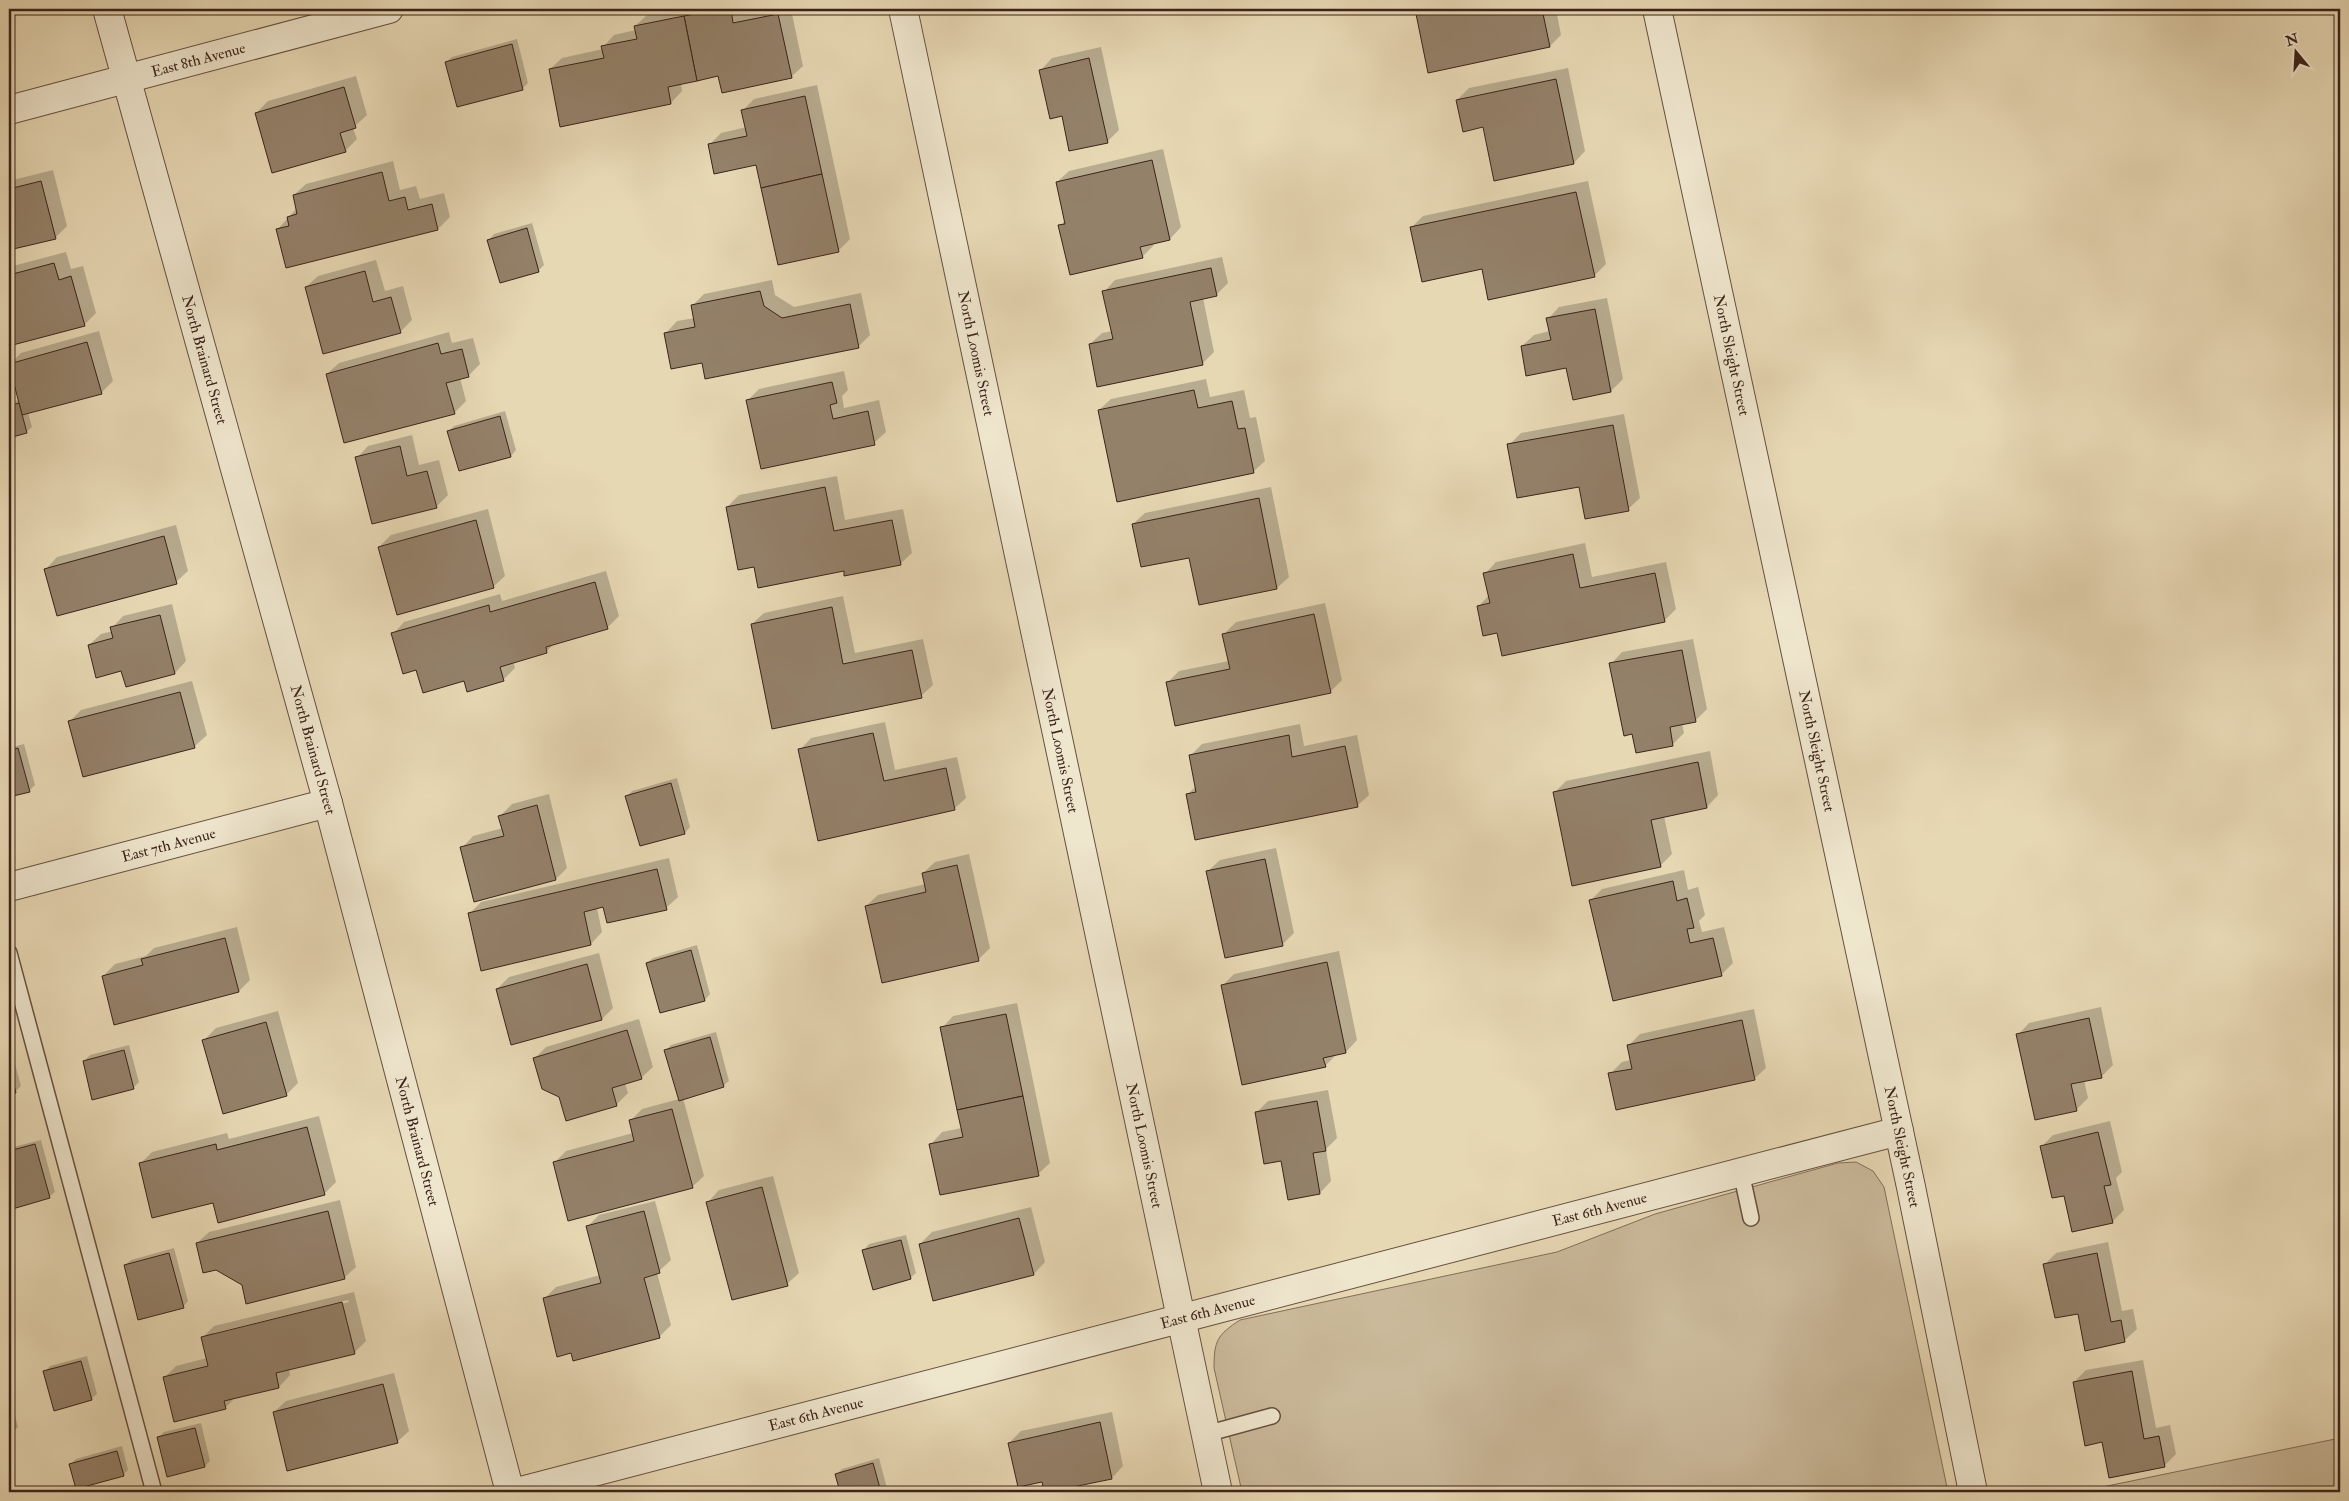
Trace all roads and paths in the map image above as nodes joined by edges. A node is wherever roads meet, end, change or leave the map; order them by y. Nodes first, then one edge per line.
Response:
1 (107, 9) edge
2 (389, 9) edge
3 (903, 9) edge
4 (1657, 9) edge
5 (126, 79) junction
6 (9, 110) edge
7 (328, 802) junction
8 (9, 887) edge
9 (9, 953) edge
10 (1899, 1131) junction
11 (1741, 1172) junction
12 (1751, 1218) dead end
13 (1182, 1320) junction
14 (1272, 1416) dead end
15 (1206, 1434) junction
16 (154, 1492) edge
17 (510, 1492) edge
18 (516, 1492) edge
19 (1218, 1492) edge
20 (1973, 1492) edge

1 - 5 street, North Brainard Street
2 - 5 street, East 8th Avenue
3 - 13 street, North Loomis Street
4 - 10 street, North Sleight Street
5 - 6 street, East 8th Avenue
5 - 7 street, North Brainard Street
7 - 8 street, East 7th Avenue
7 - 17 street, North Brainard Street
9 - 16 lane
10 - 11 street, East 6th Avenue
10 - 20 street, North Sleight Street
11 - 12 lane
11 - 13 street, East 6th Avenue
13 - 15 street, North Loomis Street
13 - 18 street, East 6th Avenue
14 - 15 lane
15 - 19 street, North Loomis Street

